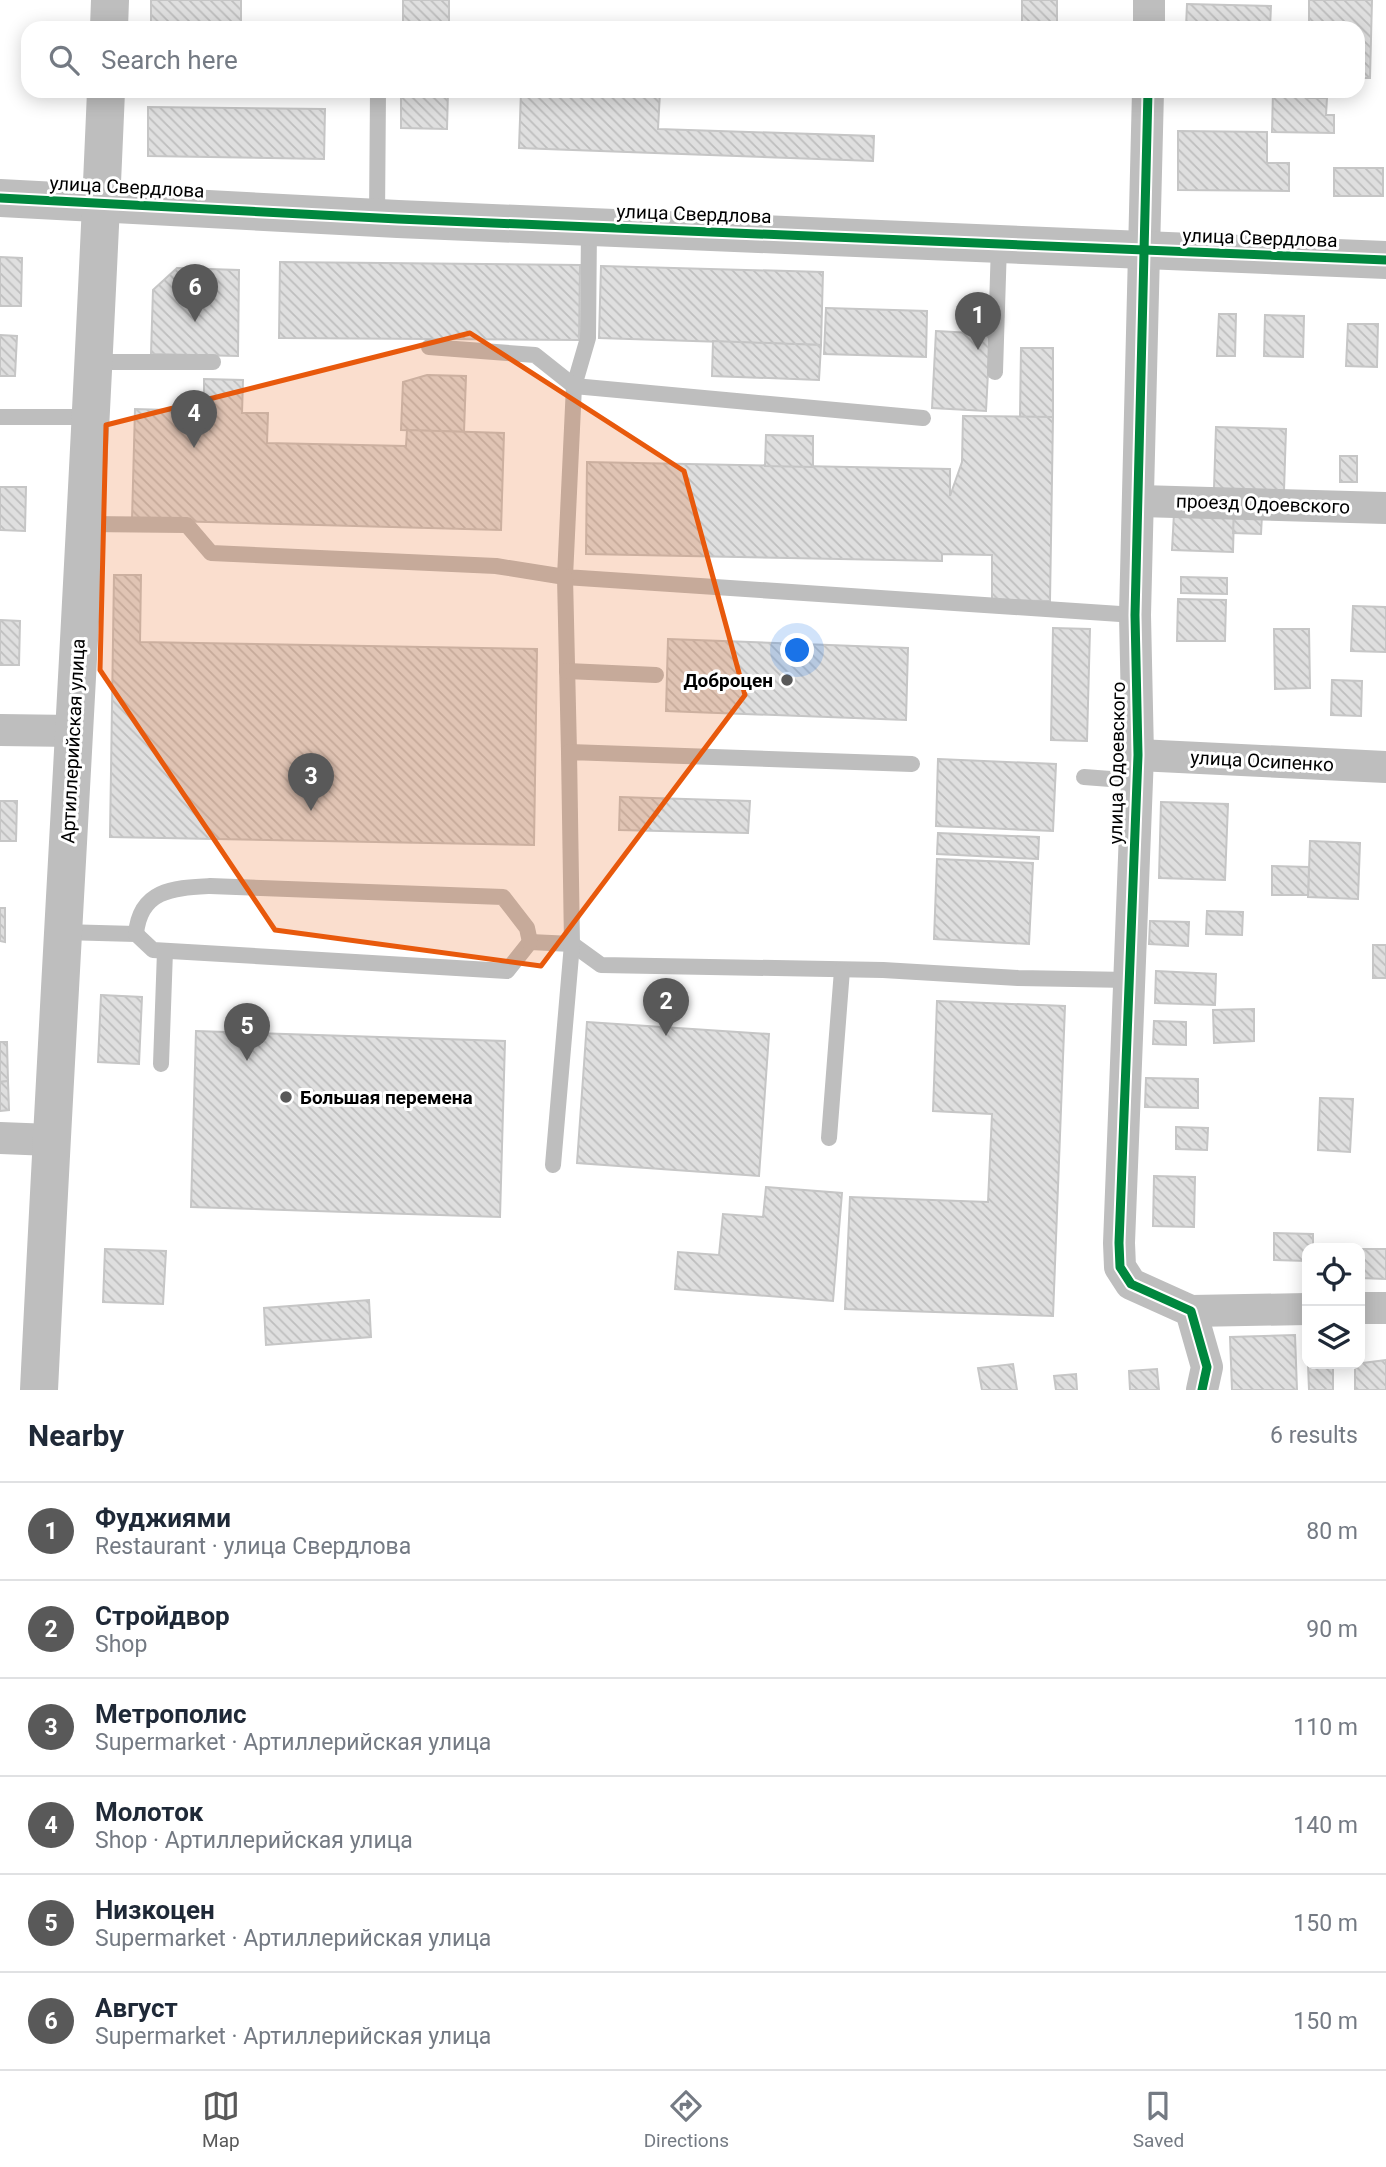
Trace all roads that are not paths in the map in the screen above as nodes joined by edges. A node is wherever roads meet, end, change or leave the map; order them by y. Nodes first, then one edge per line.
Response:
1 (110, 0) edge
2 (1149, 0) edge
3 (109, 21) edge
4 (1149, 21) edge
5 (106, 98) edge
6 (379, 98) edge
7 (1148, 98) edge
8 (0, 198) edge
9 (101, 203) junction
10 (377, 218) junction
11 (589, 227) junction
12 (999, 244) junction
13 (1145, 250) junction
14 (1386, 260) edge
15 (429, 347) dead end
16 (94, 362) junction
17 (213, 362) dead end
18 (995, 372) dead end
19 (574, 386) junction
20 (0, 416) edge
21 (92, 416) junction
22 (923, 418) dead end
23 (1140, 501) junction
24 (1386, 508) edge
25 (87, 524) junction
26 (565, 577) junction
27 (1135, 615) junction
28 (567, 671) junction
29 (656, 675) dead end
30 (0, 730) edge
31 (74, 732) junction
32 (569, 752) junction
33 (912, 764) dead end
34 (1386, 767) edge
35 (1137, 768) junction
36 (1084, 777) dead end
37 (62, 932) junction
38 (135, 934) junction
39 (530, 942) junction
40 (572, 944) junction
41 (165, 951) junction
42 (842, 970) junction
43 (1129, 980) junction
44 (161, 1064) dead end
45 (0, 1138) edge
46 (829, 1138) dead end
47 (51, 1140) junction
48 (553, 1164) dead end
49 (1365, 1308) edge
50 (1386, 1308) edge
51 (1302, 1309) edge
52 (1191, 1311) junction
53 (39, 1390) edge
54 (1202, 1390) edge

1 - 3 street
2 - 4 street
5 - 9 street, Артиллерийская улица
6 - 10 lane
7 - 13 street, улица Одоевского
8 - 9 street, улица Свердлова
9 - 10 street, улица Свердлова
9 - 16 street, Артиллерийская улица
10 - 11 street, улица Свердлова
11 - 12 street, улица Свердлова
11 - 19 lane
12 - 13 street, улица Свердлова
12 - 18 lane
13 - 14 street, улица Свердлова
13 - 23 street, улица Одоевского
15 - 19 lane
16 - 17 lane
16 - 21 street, Артиллерийская улица
19 - 22 lane
19 - 26 lane
20 - 21 lane
21 - 25 street, Артиллерийская улица
23 - 24 street, проезд Одоевского
23 - 27 street, улица Одоевского
25 - 26 lane
25 - 31 street, Артиллерийская улица
26 - 27 lane
26 - 28 lane
27 - 35 street, улица Одоевского
28 - 29 lane
28 - 32 lane
30 - 31 street
31 - 37 street, Артиллерийская улица
32 - 33 lane
32 - 40 lane
34 - 35 street, улица Осипенко
35 - 36 lane
35 - 43 street, улица Одоевского
37 - 38 lane
37 - 47 street, Артиллерийская улица
38 - 39 lane
38 - 41 lane
39 - 40 lane
39 - 41 lane
40 - 42 lane
40 - 48 lane
41 - 44 lane
42 - 43 lane
42 - 46 lane
43 - 52 street, улица Одоевского
45 - 47 street
47 - 53 street, Артиллерийская улица
49 - 50 street
51 - 52 street
52 - 54 street

